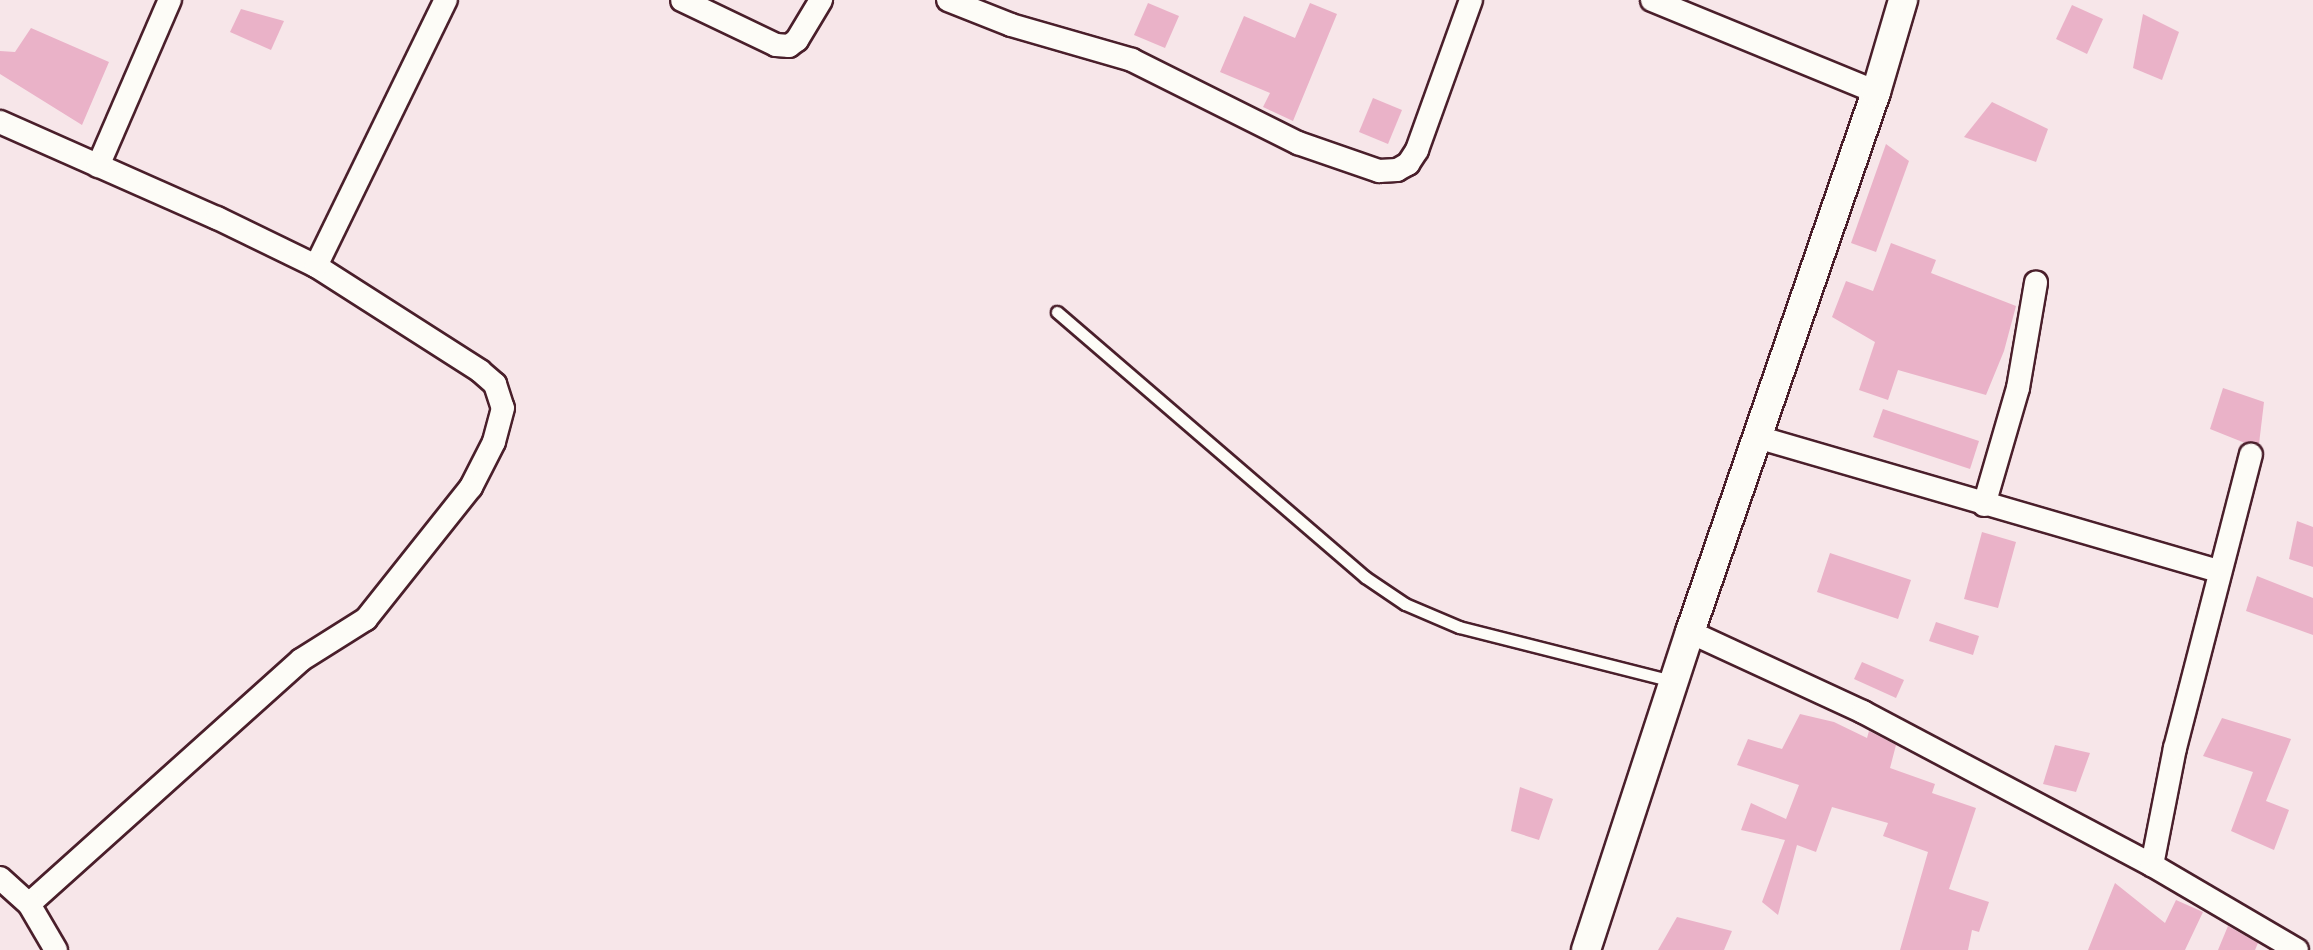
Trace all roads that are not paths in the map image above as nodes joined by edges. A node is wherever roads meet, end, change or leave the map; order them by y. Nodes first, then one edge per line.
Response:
1 (170, 0) edge
2 (446, 0) edge
3 (682, 0) edge
4 (821, 0) edge
5 (948, 0) edge
6 (1471, 0) edge
7 (1652, 0) edge
8 (1903, 0) edge
9 (1876, 92) junction
10 (0, 122) edge
11 (98, 166) junction
12 (316, 266) junction
13 (2036, 283) dead end
14 (1057, 312) dead end
15 (1757, 437) junction
16 (2251, 455) dead end
17 (1984, 505) junction
18 (2219, 571) junction
19 (1690, 632) junction
20 (1673, 681) junction
21 (2152, 865) junction
22 (0, 878) edge
23 (29, 904) junction
24 (1592, 948) edge
25 (56, 950) edge
26 (2297, 950) edge

1 - 11 street
2 - 12 street
3 - 4 street
5 - 6 street
7 - 9 street
8 - 9 street
9 - 15 street
10 - 11 street
11 - 12 street
12 - 23 street
13 - 17 street
14 - 20 lane
15 - 17 street
15 - 19 street
16 - 18 street
17 - 18 street
18 - 21 street
19 - 20 street
19 - 21 street
20 - 24 street
21 - 26 street
22 - 23 street
23 - 25 street

